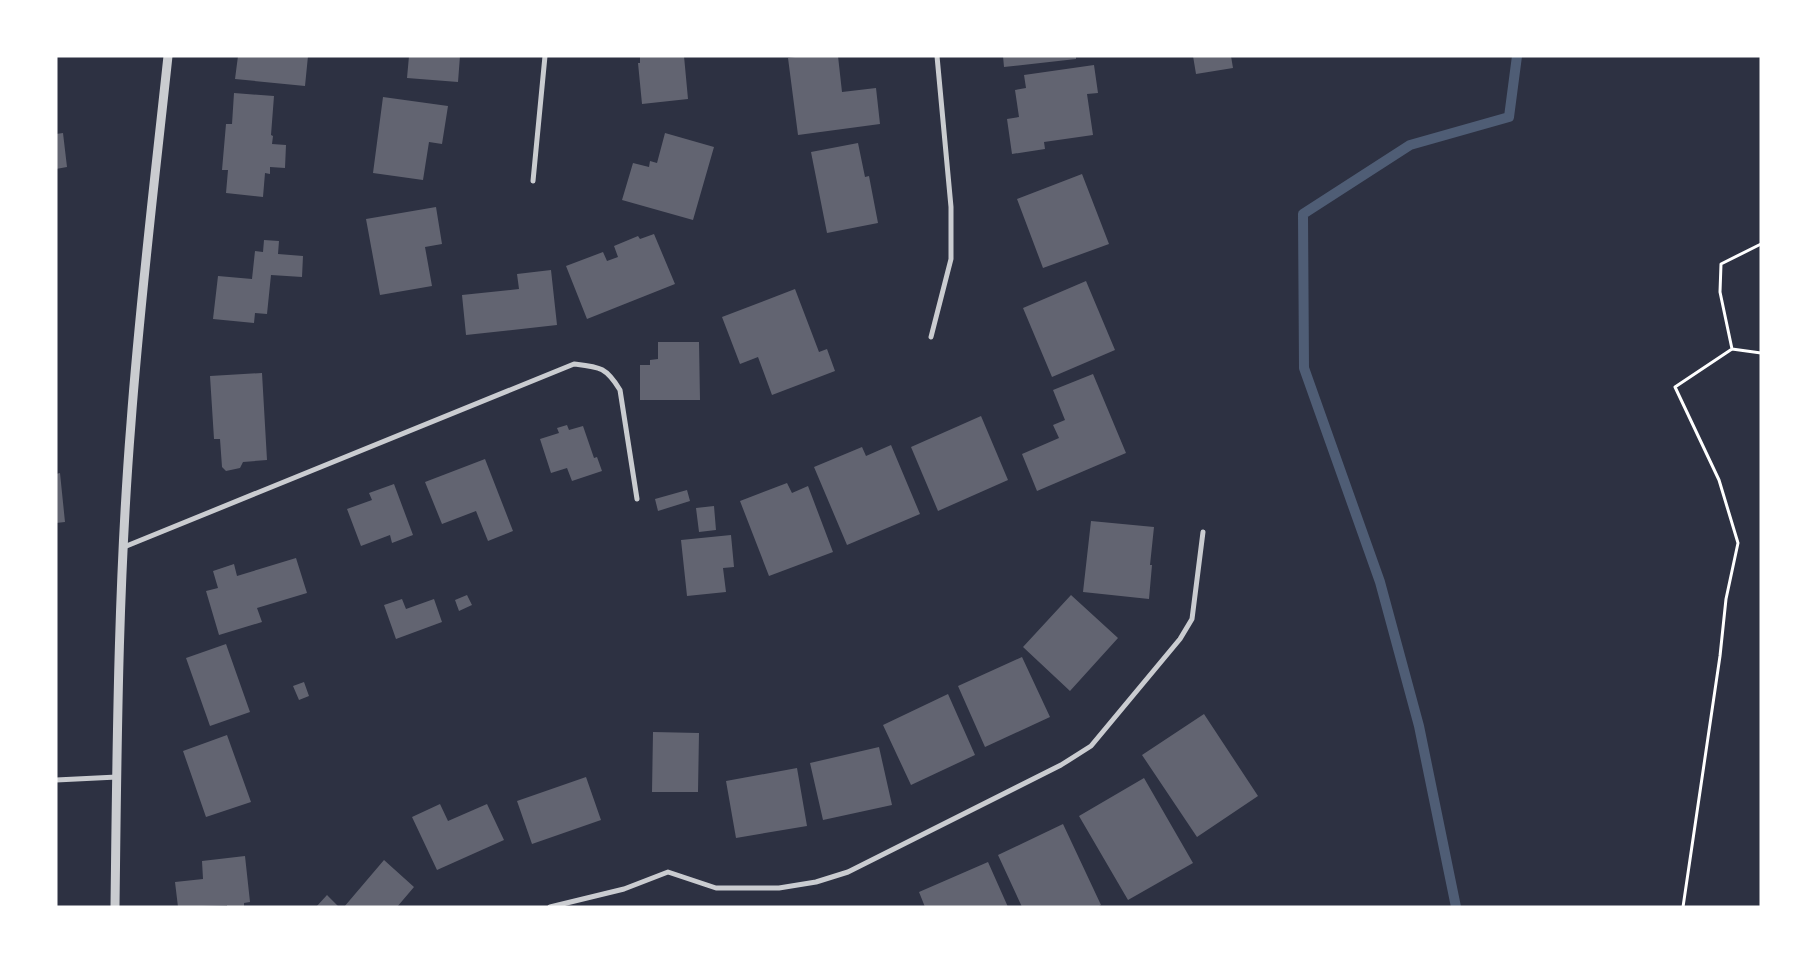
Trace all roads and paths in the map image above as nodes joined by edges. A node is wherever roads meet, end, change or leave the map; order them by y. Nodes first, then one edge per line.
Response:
1 (168, 56) edge
2 (545, 56) edge
3 (937, 56) edge
4 (532, 181) dead end
5 (1761, 244) edge
6 (931, 337) dead end
7 (1732, 349) junction
8 (1761, 353) edge
9 (638, 499) dead end
10 (1204, 532) dead end
11 (124, 548) junction
12 (116, 776) junction
13 (56, 780) edge
14 (114, 907) edge
15 (550, 907) edge
16 (1683, 907) edge

1 - 11 street
2 - 4 street
3 - 6 street
5 - 7 path
7 - 8 path
7 - 16 path
9 - 11 street
10 - 15 street
11 - 12 street
12 - 13 street
12 - 14 street

